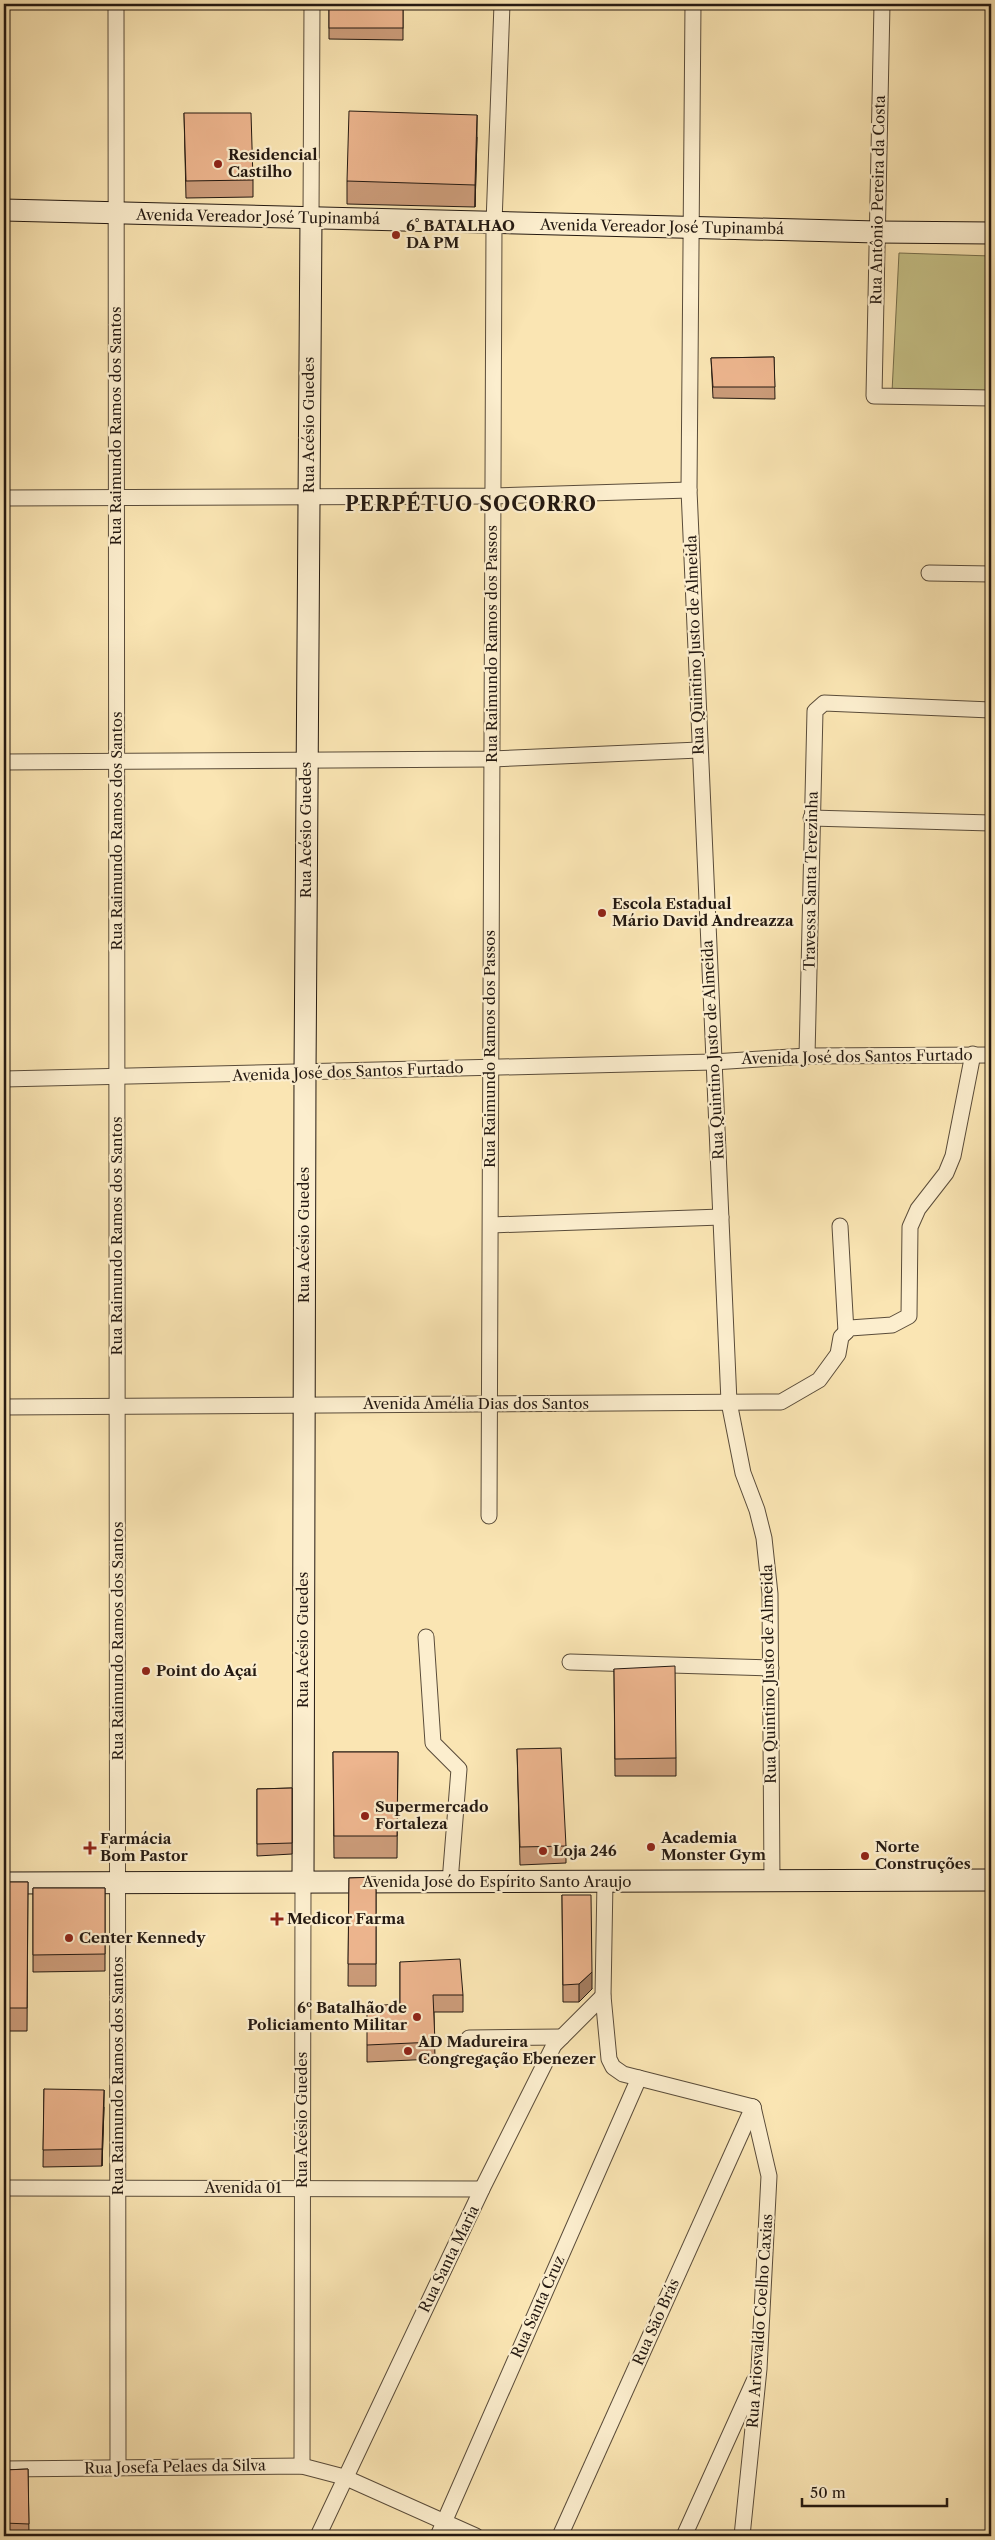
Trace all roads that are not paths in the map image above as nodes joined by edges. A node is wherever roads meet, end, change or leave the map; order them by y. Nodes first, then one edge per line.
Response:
1 (116, 4) edge
2 (312, 4) edge
3 (502, 4) edge
4 (693, 4) edge
5 (882, 4) edge
6 (4, 210) edge
7 (116, 213) junction
8 (311, 218) junction
9 (494, 223) junction
10 (690, 228) junction
11 (877, 232) junction
12 (991, 233) edge
13 (991, 398) edge
14 (689, 490) junction
15 (492, 496) junction
16 (308, 497) junction
17 (4, 498) edge
18 (116, 499) junction
19 (929, 573) dead end
20 (991, 574) edge
21 (991, 710) edge
22 (699, 750) junction
23 (491, 759) junction
24 (307, 760) junction
25 (4, 762) edge
26 (116, 762) junction
27 (811, 818) junction
28 (991, 823) edge
29 (973, 1054) junction
30 (991, 1054) edge
31 (807, 1056) junction
32 (713, 1062) junction
33 (489, 1068) junction
34 (305, 1073) junction
35 (117, 1078) junction
36 (4, 1079) edge
37 (721, 1216) junction
38 (491, 1225) junction
39 (840, 1226) dead end
40 (846, 1332) junction
41 (729, 1402) junction
42 (304, 1404) junction
43 (490, 1405) junction
44 (117, 1406) junction
45 (4, 1407) edge
46 (489, 1516) dead end
47 (426, 1637) dead end
48 (570, 1662) dead end
49 (771, 1668) junction
50 (991, 1880) edge
51 (604, 1881) junction
52 (772, 1881) junction
53 (303, 1882) junction
54 (450, 1882) junction
55 (118, 1883) junction
56 (4, 1884) edge
57 (603, 1996) junction
58 (562, 2037) junction
59 (469, 2038) dead end
60 (639, 2078) junction
61 (753, 2107) junction
62 (4, 2188) edge
63 (118, 2188) junction
64 (302, 2188) junction
65 (482, 2189) junction
66 (760, 2369) junction
67 (302, 2466) junction
68 (118, 2468) junction
69 (4, 2469) edge
70 (344, 2478) junction
71 (444, 2522) junction
72 (318, 2536) edge
73 (438, 2536) edge
74 (476, 2536) edge
75 (560, 2536) edge
76 (684, 2536) edge
77 (742, 2536) edge

1 - 7 street, Rua Raimundo Ramos dos Santos
2 - 8 street, Rua Acésio Guedes
3 - 9 street, Rua Raimundo Ramos dos Passos
4 - 10 street, Rua Quintino Justo de Almeida
5 - 11 street, Rua Antônio Pereira da Costa
6 - 7 street, Avenida Vereador José Tupinambá
7 - 8 street, Avenida Vereador José Tupinambá
7 - 18 street, Rua Raimundo Ramos dos Santos
8 - 9 street, Avenida Vereador José Tupinambá
8 - 16 street, Rua Acésio Guedes
9 - 10 street, Avenida Vereador José Tupinambá
9 - 15 street, Rua Raimundo Ramos dos Passos
10 - 11 street, Avenida Vereador José Tupinambá
10 - 14 street, Rua Quintino Justo de Almeida
11 - 12 street, Avenida Vereador José Tupinambá
11 - 13 street, Rua Antônio Pereira da Costa
14 - 15 street
14 - 22 street, Rua Quintino Justo de Almeida
15 - 16 street
15 - 23 street, Rua Raimundo Ramos dos Passos
16 - 18 street
16 - 24 street, Rua Acésio Guedes
17 - 18 street
18 - 26 street, Rua Raimundo Ramos dos Santos
19 - 20 street
21 - 27 street, Travessa Santa Terezinha
22 - 23 street
22 - 32 street, Rua Quintino Justo de Almeida
23 - 24 street
23 - 33 street, Rua Raimundo Ramos dos Passos
24 - 26 street
24 - 34 street, Rua Acésio Guedes
25 - 26 street
26 - 35 street, Rua Raimundo Ramos dos Santos
27 - 28 street
27 - 31 street, Travessa Santa Terezinha
29 - 30 street, Avenida José dos Santos Furtado
29 - 31 street, Avenida José dos Santos Furtado
29 - 40 street
31 - 32 street, Avenida José dos Santos Furtado
32 - 33 street, Avenida José dos Santos Furtado
32 - 37 street, Rua Quintino Justo de Almeida
33 - 34 street, Avenida José dos Santos Furtado
33 - 38 street, Rua Raimundo Ramos dos Passos
34 - 35 street, Avenida José dos Santos Furtado
34 - 42 street, Rua Acésio Guedes
35 - 36 street, Avenida José dos Santos Furtado
35 - 44 street, Rua Raimundo Ramos dos Santos
37 - 38 street
37 - 41 street, Rua Quintino Justo de Almeida
38 - 43 street, Rua Raimundo Ramos dos Passos
39 - 40 street
40 - 41 street, Avenida Amélia Dias dos Santos
41 - 43 street, Avenida Amélia Dias dos Santos
41 - 49 street, Rua Quintino Justo de Almeida
42 - 43 street, Avenida Amélia Dias dos Santos
42 - 44 street, Avenida Amélia Dias dos Santos
42 - 53 street, Rua Acésio Guedes
43 - 46 street, Rua Raimundo Ramos dos Passos
44 - 45 street, Avenida Amélia Dias dos Santos
44 - 55 street, Rua Raimundo Ramos dos Santos
47 - 54 street
48 - 49 street
49 - 52 street, Rua Quintino Justo de Almeida
50 - 52 street, Avenida José do Espírito Santo Araujo
51 - 52 street, Avenida José do Espírito Santo Araujo
51 - 54 street, Avenida José do Espírito Santo Araujo
51 - 57 street
53 - 54 street, Avenida José do Espírito Santo Araujo
53 - 55 street, Avenida José do Espírito Santo Araujo
53 - 64 street, Rua Acésio Guedes
55 - 56 street, Avenida José do Espírito Santo Araujo
55 - 63 street, Rua Raimundo Ramos dos Santos
57 - 58 street, Rua Santa Maria
57 - 60 street
58 - 59 street
58 - 65 street, Rua Santa Maria
60 - 61 street
60 - 71 street, Rua Santa Cruz
61 - 66 street, Rua Ariosvaldo Coelho Caxias
61 - 75 street, Rua São Brás
62 - 63 street, Avenida 01
63 - 64 street, Avenida 01
63 - 68 street, Rua Raimundo Ramos dos Santos
64 - 65 street, Avenida 01
64 - 67 street, Rua Acésio Guedes
65 - 70 street, Rua Santa Maria
66 - 76 street
66 - 77 street, Rua Ariosvaldo Coelho Caxias
67 - 68 street, Rua Josefa Pelaes da Silva
67 - 70 street, Rua Josefa Pelaes da Silva
68 - 69 street, Rua Josefa Pelaes da Silva
70 - 71 street, Rua Josefa Pelaes da Silva
70 - 72 street, Rua Santa Maria
71 - 73 street, Rua Santa Cruz
71 - 74 street, Rua Josefa Pelaes da Silva

